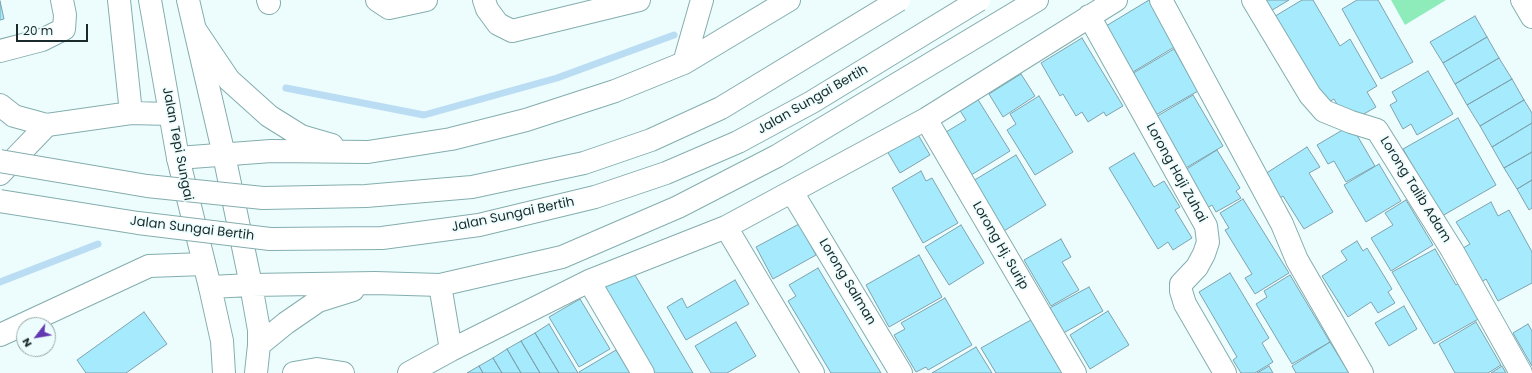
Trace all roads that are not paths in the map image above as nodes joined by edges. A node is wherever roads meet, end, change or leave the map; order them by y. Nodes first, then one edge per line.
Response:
1 (62, 0) edge
2 (119, 0) edge
3 (150, 0) edge
4 (188, 0) edge
5 (377, 0) edge
6 (426, 0) edge
7 (484, 0) edge
8 (640, 0) edge
9 (702, 0) edge
10 (789, 0) edge
11 (899, 0) edge
12 (979, 0) edge
13 (1037, 0) edge
14 (1116, 0) edge
15 (1161, 0) edge
16 (1253, 0) edge
17 (1522, 0) edge
18 (1089, 16) junction
19 (1532, 17) edge
20 (196, 31) junction
21 (0, 51) edge
22 (684, 63) junction
23 (0, 105) edge
24 (131, 113) junction
25 (170, 114) junction
26 (926, 119) junction
27 (47, 125) junction
28 (368, 152) junction
29 (224, 155) junction
30 (178, 158) junction
31 (0, 161) edge
32 (0, 174) edge
33 (792, 192) junction
34 (0, 201) edge
35 (726, 227) junction
36 (204, 264) junction
37 (589, 281) junction
38 (375, 283) junction
39 (251, 285) junction
40 (440, 285) junction
41 (210, 287) junction
42 (0, 335) edge
43 (259, 345) junction
44 (451, 350) junction
45 (224, 373) edge
46 (256, 373) edge
47 (294, 373) edge
48 (343, 373) edge
49 (409, 373) edge
50 (643, 373) edge
51 (813, 373) edge
52 (901, 373) edge
53 (1074, 373) edge
54 (1225, 373) edge
55 (1362, 373) edge
56 (1521, 373) edge

1 - 21 street
2 - 24 street
3 - 25 street, Jalan Tepi Sungai
4 - 20 street
5 - 6 street
7 - 8 street
9 - 22 street
10 - 22 street
11 - 31 street, bridge
12 - 34 street, Jalan Sungai Bertih, bridge
13 - 40 street
14 - 18 street
15 - 55 street
16 - 56 street, Lorong Talib Adam
17 - 19 street
18 - 26 street
18 - 54 street, Lorong Haji Zuhai
20 - 28 street
20 - 29 street
22 - 28 street
23 - 27 street
24 - 25 street
24 - 27 street
25 - 30 street, Jalan Tepi Sungai
26 - 33 street
26 - 53 street, Lorong Hj. Surip
27 - 32 street
28 - 29 street
29 - 30 street
29 - 39 street
30 - 36 street, Jalan Tepi Sungai
33 - 35 street
33 - 52 street, Lorong Salman
35 - 37 street
35 - 51 street
36 - 41 street, Jalan Tepi Sungai
36 - 42 street
37 - 44 street
37 - 50 street
38 - 39 street
38 - 40 street
38 - 43 street
39 - 41 street
39 - 43 street
40 - 44 street
41 - 45 street, Jalan Tepi Sungai
43 - 46 street
44 - 49 street
47 - 48 street

